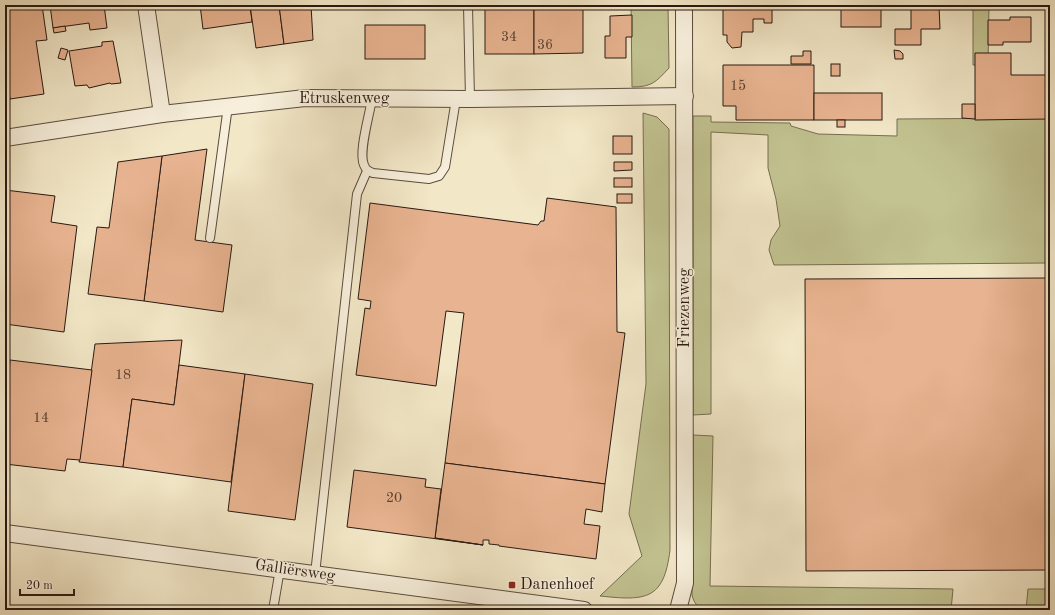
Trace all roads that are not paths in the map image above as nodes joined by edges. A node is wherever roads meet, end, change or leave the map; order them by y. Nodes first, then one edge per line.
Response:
1 (146, 5) edge
2 (468, 5) edge
3 (684, 5) edge
4 (686, 96) junction
5 (372, 98) junction
6 (463, 99) junction
7 (228, 106) junction
8 (162, 114) junction
9 (5, 138) edge
10 (367, 171) junction
11 (210, 238) dead end
12 (5, 533) edge
13 (280, 569) junction
14 (314, 574) junction
15 (273, 610) edge
16 (584, 610) edge
17 (678, 610) edge

1 - 8 street
2 - 6 lane
3 - 4 street, Friezenweg
4 - 6 street, Etruskenweg
4 - 17 street, Friezenweg
5 - 6 street, Etruskenweg
5 - 7 street, Etruskenweg
5 - 10 lane
6 - 10 lane
7 - 8 street, Etruskenweg
7 - 11 lane
8 - 9 street, Etruskenweg
10 - 14 lane
12 - 13 street, Galliërsweg
13 - 14 street, Galliërsweg
13 - 15 lane
14 - 16 street, Galliërsweg

